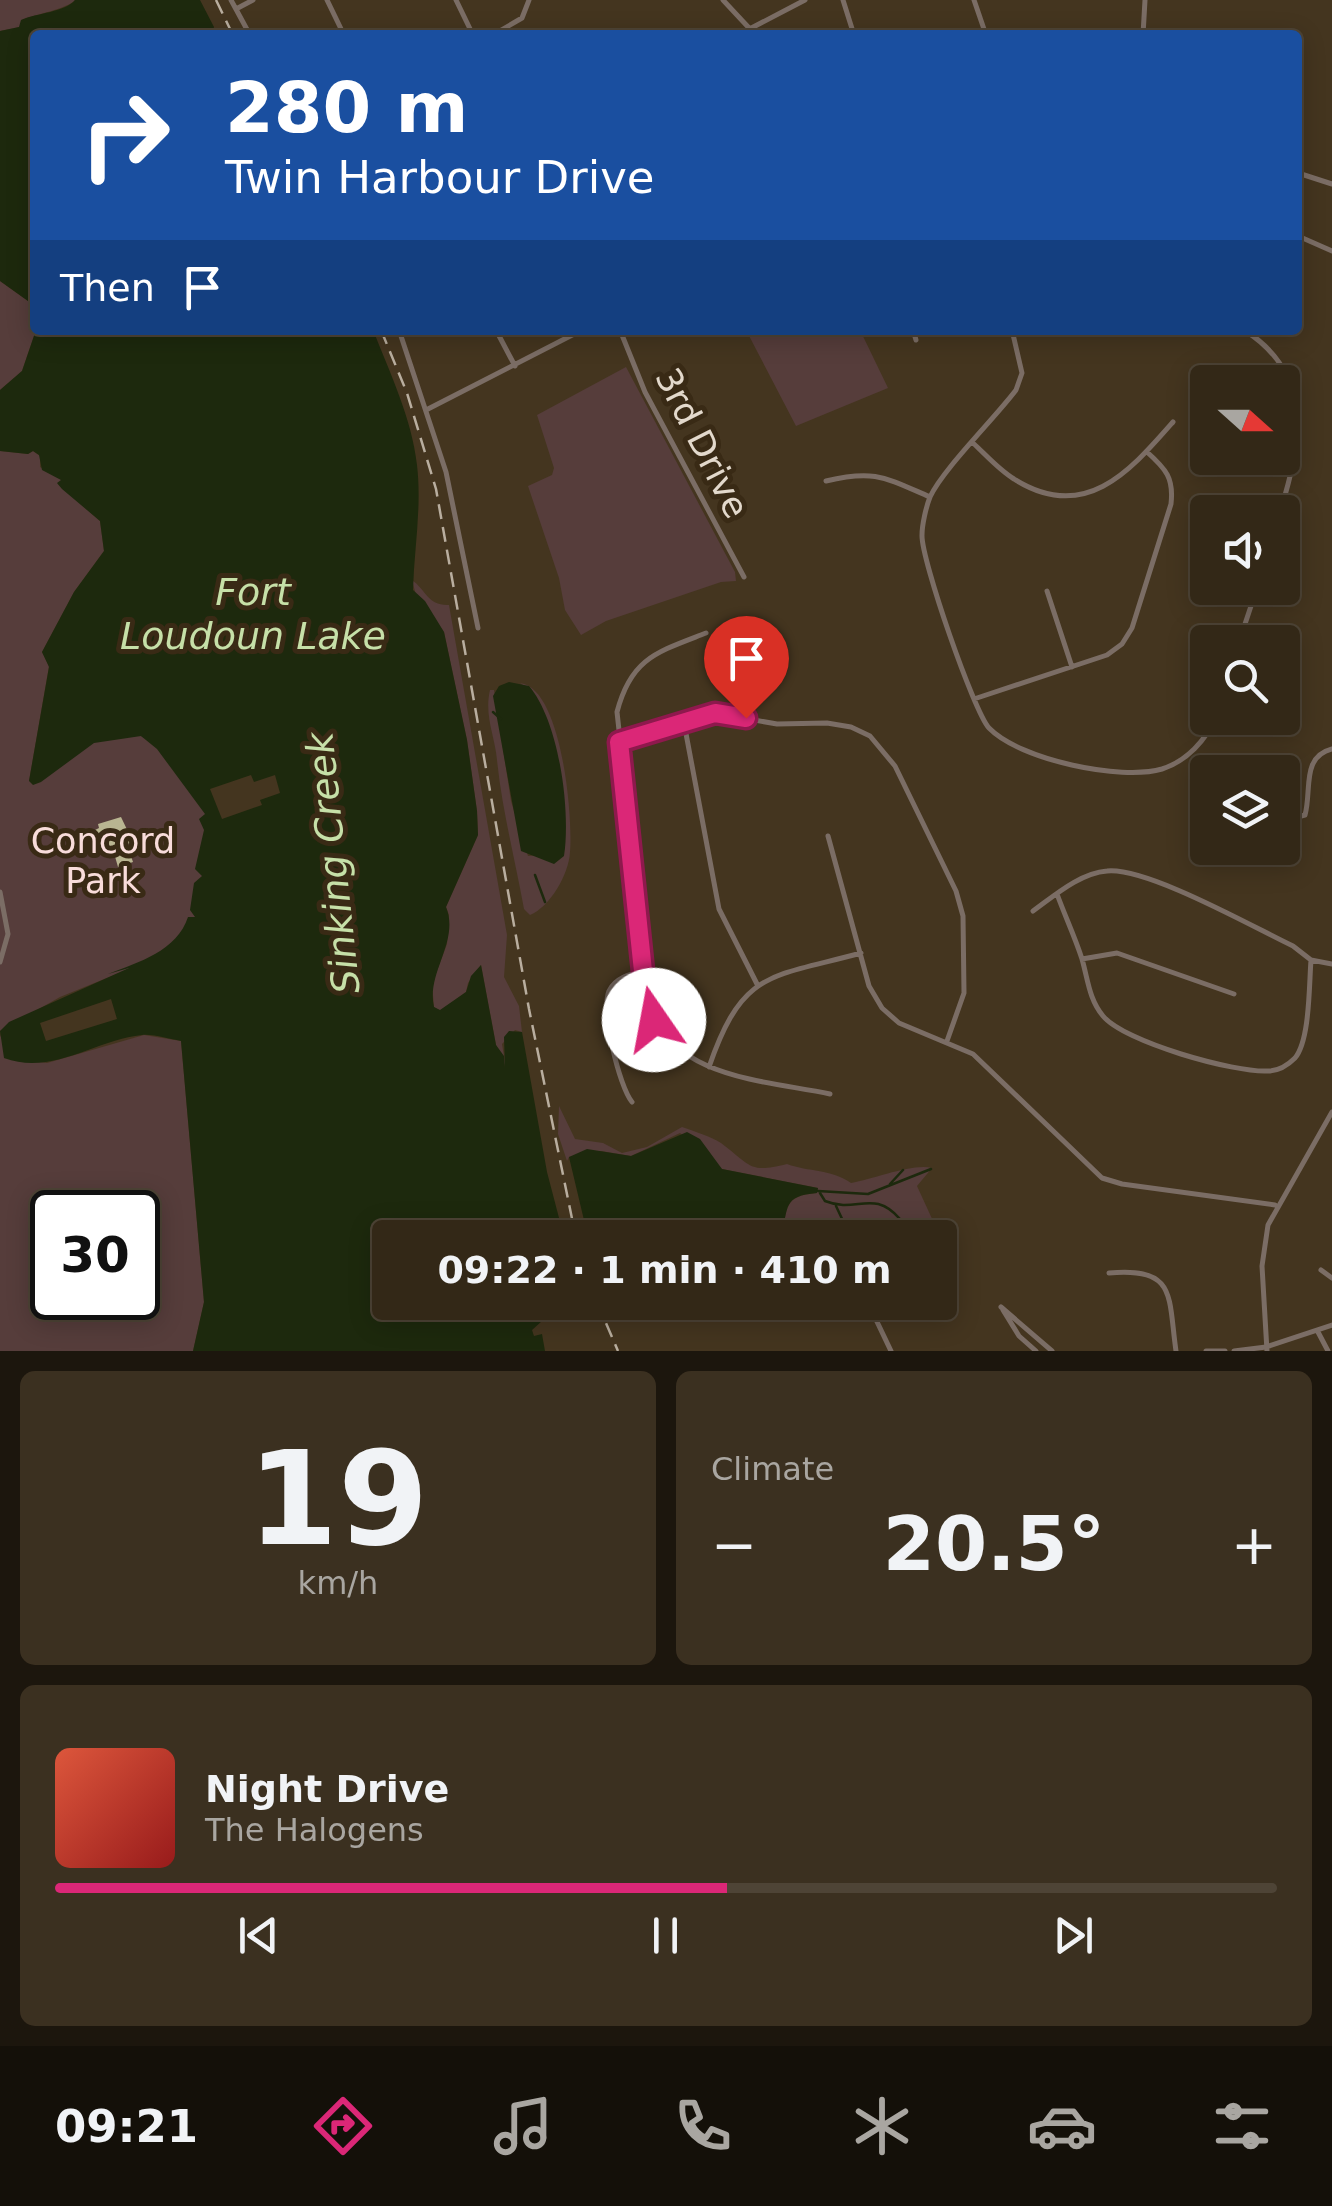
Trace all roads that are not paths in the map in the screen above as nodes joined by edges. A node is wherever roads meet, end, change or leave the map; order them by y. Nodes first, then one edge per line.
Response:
1 (231, 0) edge
2 (253, 0) edge
3 (328, 0) edge
4 (456, 0) edge
5 (530, 0) edge
6 (723, 0) edge
7 (804, 0) edge
8 (843, 0) edge
9 (974, 0) edge
10 (1145, 0) edge
11 (236, 9) junction
12 (750, 28) junction
13 (247, 30) edge
14 (342, 30) edge
15 (470, 30) edge
16 (502, 30) edge
17 (747, 30) edge
18 (852, 30) edge
19 (984, 30) edge
20 (1142, 30) edge
21 (1302, 174) edge
22 (1332, 184) edge
23 (1302, 238) edge
24 (1332, 251) edge
25 (401, 335) edge
26 (498, 335) edge
27 (573, 335) edge
28 (622, 335) edge
29 (914, 335) edge
30 (1013, 335) edge
31 (1250, 335) edge
32 (916, 340) dead end
33 (514, 366) junction
34 (428, 409) junction
35 (1173, 422) dead end
36 (973, 443) junction
37 (1147, 452) junction
38 (826, 481) dead end
39 (1286, 495) edge
40 (930, 497) junction
41 (744, 578) dead end
42 (1047, 591) dead end
43 (478, 628) dead end
44 (706, 633) dead end
45 (1072, 667) junction
46 (974, 699) junction
47 (684, 723) junction
48 (1205, 735) edge
49 (619, 742) junction
50 (1332, 749) edge
51 (1300, 815) edge
52 (828, 836) dead end
53 (0, 892) edge
54 (1058, 894) junction
55 (1032, 910) dead end
56 (861, 954) junction
57 (1082, 959) junction
58 (1312, 960) junction
59 (0, 962) edge
60 (1332, 964) edge
61 (643, 971) junction
62 (757, 984) junction
63 (1234, 994) dead end
64 (947, 1041) junction
65 (708, 1068) junction
66 (830, 1094) dead end
67 (632, 1102) dead end
68 (1332, 1112) edge
69 (1275, 1205) junction
70 (1321, 1270) dead end
71 (1109, 1273) dead end
72 (1332, 1278) edge
73 (876, 1320) edge
74 (1332, 1324) edge
75 (1318, 1332) junction
76 (1266, 1349) edge
77 (891, 1351) edge
78 (1036, 1351) edge
79 (1052, 1351) edge
80 (1176, 1351) edge
81 (1206, 1351) edge
82 (1226, 1351) edge
83 (1234, 1351) edge
84 (1328, 1351) edge

1 - 11 street
2 - 11 street
3 - 14 street
4 - 15 street
5 - 16 street
6 - 12 street
7 - 12 street
8 - 18 street
9 - 19 street
10 - 20 street
11 - 13 street
12 - 17 street
21 - 22 street
23 - 24 street
25 - 34 street
26 - 33 street
27 - 33 street
28 - 41 street, 3rd Drive
29 - 32 street
30 - 36 street
31 - 39 street
33 - 34 street
34 - 43 street
35 - 37 street
36 - 37 street
36 - 40 street
37 - 45 street
38 - 40 street
40 - 46 street
42 - 45 street
44 - 49 street
45 - 46 street
46 - 48 street
47 - 49 street
47 - 62 street
47 - 64 street
49 - 61 street
50 - 51 street
52 - 56 street
53 - 59 street
54 - 55 street
54 - 57 street
54 - 58 street
56 - 62 street
56 - 64 street
57 - 58 street
57 - 63 street
58 - 60 street
61 - 65 street
61 - 67 street
62 - 65 street
64 - 69 street
65 - 66 street
68 - 69 street
69 - 76 street
70 - 72 street
71 - 80 street
73 - 77 street
74 - 75 street
75 - 76 street
75 - 84 street
76 - 83 street
78 - 79 street
81 - 82 street

